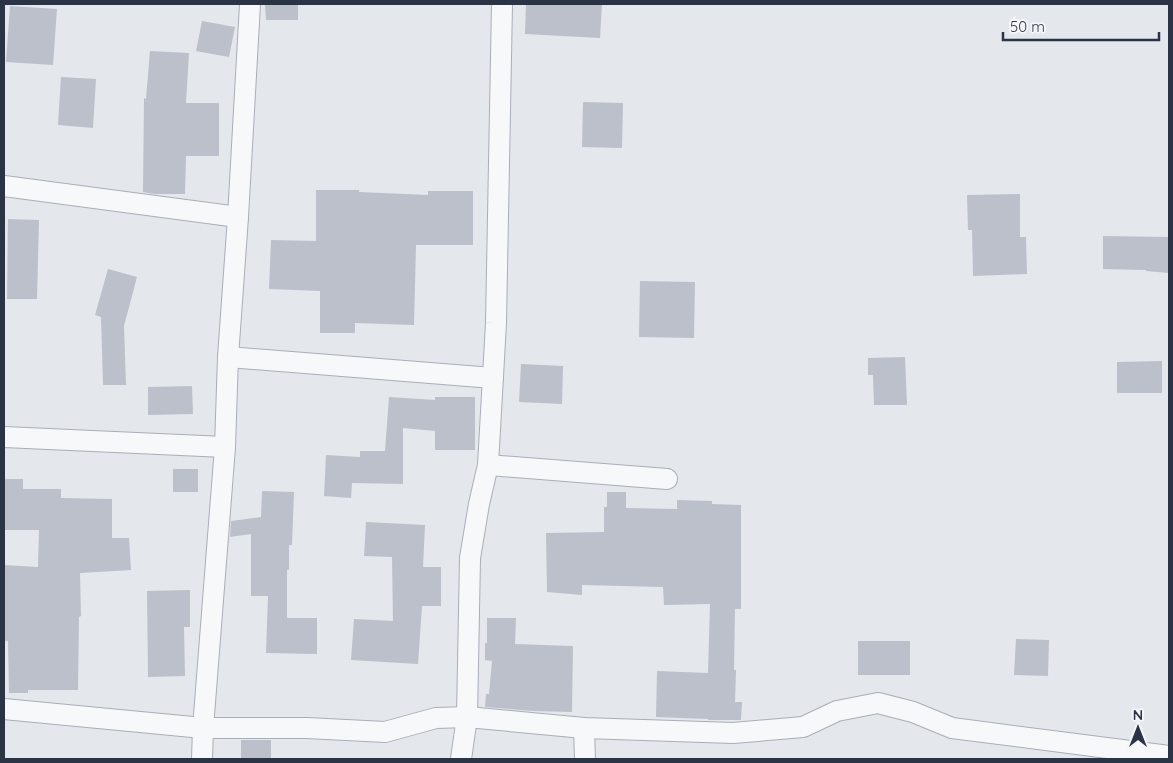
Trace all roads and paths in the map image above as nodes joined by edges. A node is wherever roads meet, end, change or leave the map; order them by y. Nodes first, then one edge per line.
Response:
1 (250, 4) edge
2 (502, 4) edge
3 (4, 186) edge
4 (238, 217) junction
5 (228, 357) junction
6 (492, 378) junction
7 (4, 437) edge
8 (225, 447) junction
9 (488, 465) junction
10 (666, 479) dead end
11 (4, 709) edge
12 (467, 717) junction
13 (203, 728) junction
14 (584, 728) junction
15 (1169, 756) edge
16 (202, 759) edge
17 (461, 759) edge
18 (585, 759) edge

1 - 4 street
2 - 6 street
3 - 4 street
4 - 5 street
5 - 6 street
5 - 8 street
6 - 9 street
7 - 8 street
8 - 13 street
9 - 10 street
9 - 12 street
11 - 13 street
12 - 13 street
12 - 14 street
12 - 17 street
13 - 16 street
14 - 15 street
14 - 18 street

